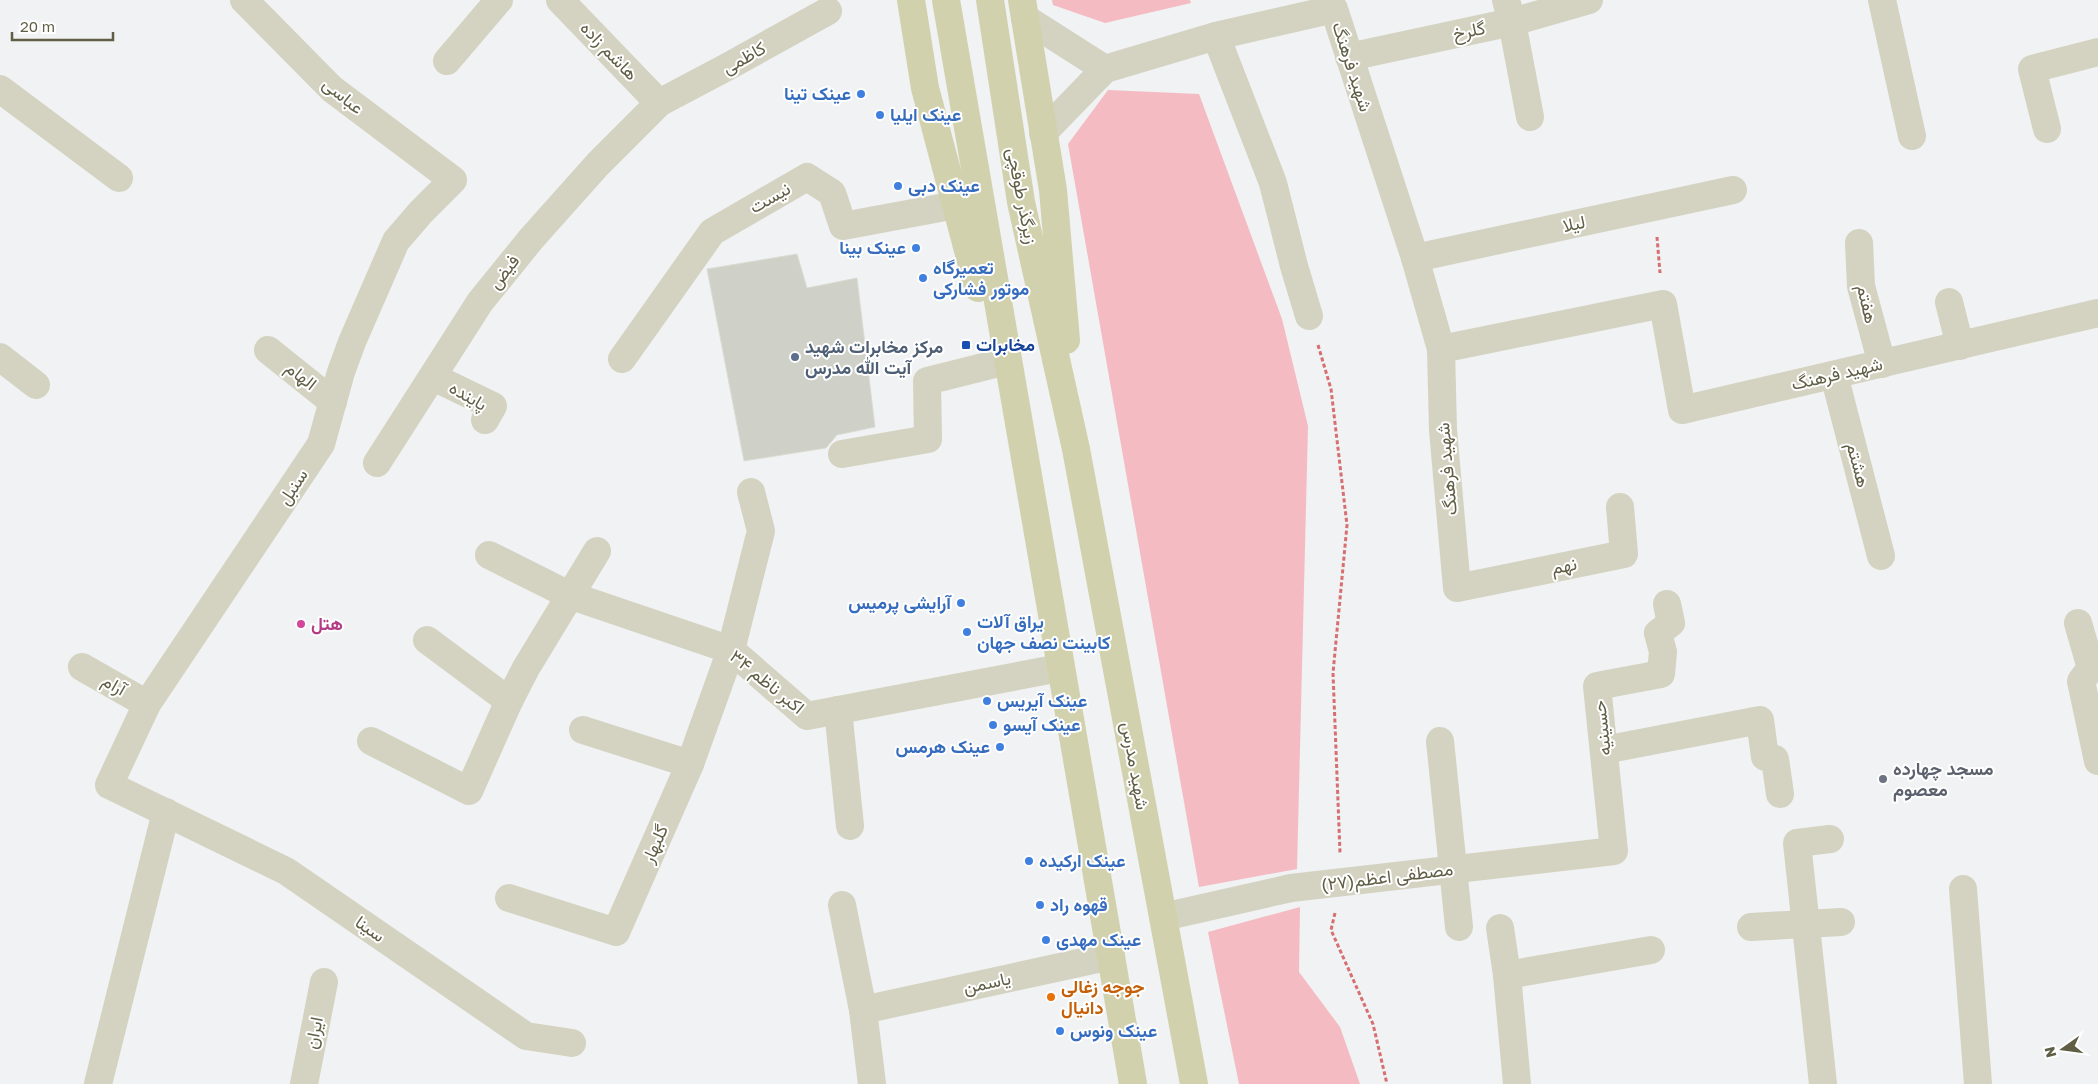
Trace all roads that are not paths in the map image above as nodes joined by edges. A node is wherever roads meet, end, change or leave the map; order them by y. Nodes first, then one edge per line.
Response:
1 (244, 0) edge
2 (499, 0) edge
3 (560, 0) edge
4 (911, 0) edge
5 (946, 0) edge
6 (990, 0) edge
7 (1589, 0) edge
8 (1882, 0) edge
9 (1024, 9) edge
10 (828, 11) dead end
11 (1509, 11) edge
12 (1216, 36) junction
13 (2098, 52) edge
14 (1349, 57) junction
15 (447, 61) dead end
16 (1105, 69) junction
17 (0, 89) edge
18 (659, 103) junction
19 (1530, 117) dead end
20 (2047, 129) dead end
21 (1043, 133) junction
22 (1912, 136) dead end
23 (119, 178) dead end
24 (453, 180) joint
25 (1733, 190) dead end
26 (956, 205) junction
27 (1859, 243) dead end
28 (1416, 258) junction
29 (1949, 302) dead end
30 (2098, 312) edge
31 (1309, 316) road end
32 (1960, 346) junction
33 (1441, 349) junction
34 (268, 350) dead end
35 (0, 357) edge
36 (622, 359) dead end
37 (999, 363) junction
38 (1882, 364) junction
39 (1834, 375) junction
40 (433, 376) junction
41 (36, 385) dead end
42 (333, 402) junction
43 (485, 420) dead end
44 (1076, 449) junction
45 (842, 454) dead end
46 (1023, 454) junction
47 (377, 463) dead end
48 (751, 492) dead end
49 (1620, 507) dead end
50 (597, 551) dead end
51 (489, 554) dead end
52 (1881, 556) dead end
53 (1457, 588) joint
54 (569, 595) junction
55 (1667, 604) dead end
56 (2078, 624) dead end
57 (427, 640) dead end
58 (731, 650) junction
59 (82, 667) dead end
60 (1060, 668) junction
61 (509, 701) junction
62 (147, 704) junction
63 (838, 710) junction
64 (583, 730) dead end
65 (371, 741) dead end
66 (1440, 741) dead end
67 (1604, 750) junction
68 (2098, 761) edge
69 (690, 764) junction
70 (109, 785) joint
71 (1780, 794) dead end
72 (166, 812) junction
73 (850, 826) dead end
74 (1830, 839) dead end
75 (1614, 851) joint
76 (1453, 869) junction
77 (1963, 889) dead end
78 (509, 898) dead end
79 (842, 905) dead end
80 (1162, 917) junction
81 (1840, 922) dead end
82 (1806, 924) junction
83 (1459, 927) dead end
84 (1751, 927) dead end
85 (1500, 928) dead end
86 (1651, 950) dead end
87 (1111, 956) junction
88 (1507, 975) junction
89 (324, 982) dead end
90 (863, 1010) junction
91 (572, 1043) dead end
92 (98, 1084) edge
93 (304, 1084) edge
94 (872, 1084) edge
95 (1133, 1084) edge
96 (1194, 1084) edge
97 (1517, 1084) edge
98 (1823, 1084) edge
99 (1978, 1084) edge

1 - 24 street, عباسی
2 - 15 street
3 - 18 street, هاشم زاده
4 - 26 main road
5 - 46 main road
6 - 44 main road, زیرگذر طوقچی
7 - 11 street, گلرخ
8 - 22 street
9 - 16 street
9 - 21 main road
10 - 18 street, کاظمی
11 - 14 street, گلرخ
11 - 19 street
12 - 14 street, شهید فرهنگ
12 - 16 street, شهید فرهنگ
12 - 31 street
13 - 20 street
14 - 28 street, شهید فرهنگ
16 - 21 street, شهید فرهنگ
17 - 23 street
18 - 40 street, فیض
21 - 44 main road
24 - 42 street, سنبل
25 - 28 street, لیلا
26 - 36 street, نیست
26 - 37 main road
27 - 38 street, هفتم
28 - 33 street, شهید فرهنگ
29 - 32 street
30 - 32 street, شهید فرهنگ
32 - 38 street, شهید فرهنگ
33 - 39 street, شهید فرهنگ
33 - 53 street, شهید فرهنگ
34 - 42 street, الهام
35 - 41 street
37 - 45 street
37 - 46 main road
38 - 39 street, شهید فرهنگ
39 - 52 street, هشتم
40 - 43 street, پاینده
40 - 47 street, فیض
42 - 62 street, سنبل
44 - 80 main road, شهید مدرس
46 - 60 main road
48 - 58 street, گلبهار
49 - 53 street, نهم
50 - 54 street
51 - 54 street, ۳۴ اکبر ناظم
54 - 58 street, ۳۴ اکبر ناظم
54 - 61 street
55 - 67 street, حسینیه
56 - 68 street
57 - 61 street
58 - 63 street, ۳۴ اکبر ناظم
58 - 69 street, گلبهار
59 - 62 street, آرام
60 - 63 street, ۳۴ اکبر ناظم
60 - 87 main road
61 - 65 street
62 - 70 street, سنبل
63 - 73 street
64 - 69 street
66 - 76 street
67 - 71 street
67 - 75 street, حسینیه
69 - 78 street, گلبهار
70 - 72 street, سینا
72 - 91 street, سینا
72 - 92 street
74 - 82 street
75 - 76 street, مصطفی اعظم(۲۷)
76 - 80 street, مصطفی اعظم(۲۷)
76 - 83 street
77 - 99 street
79 - 90 street
80 - 96 main road, شهید مدرس
81 - 82 street
82 - 84 street
82 - 98 street
85 - 88 street
86 - 88 street
87 - 90 street, یاسمن
87 - 95 main road
88 - 97 street
89 - 93 street, ایران
90 - 94 street

